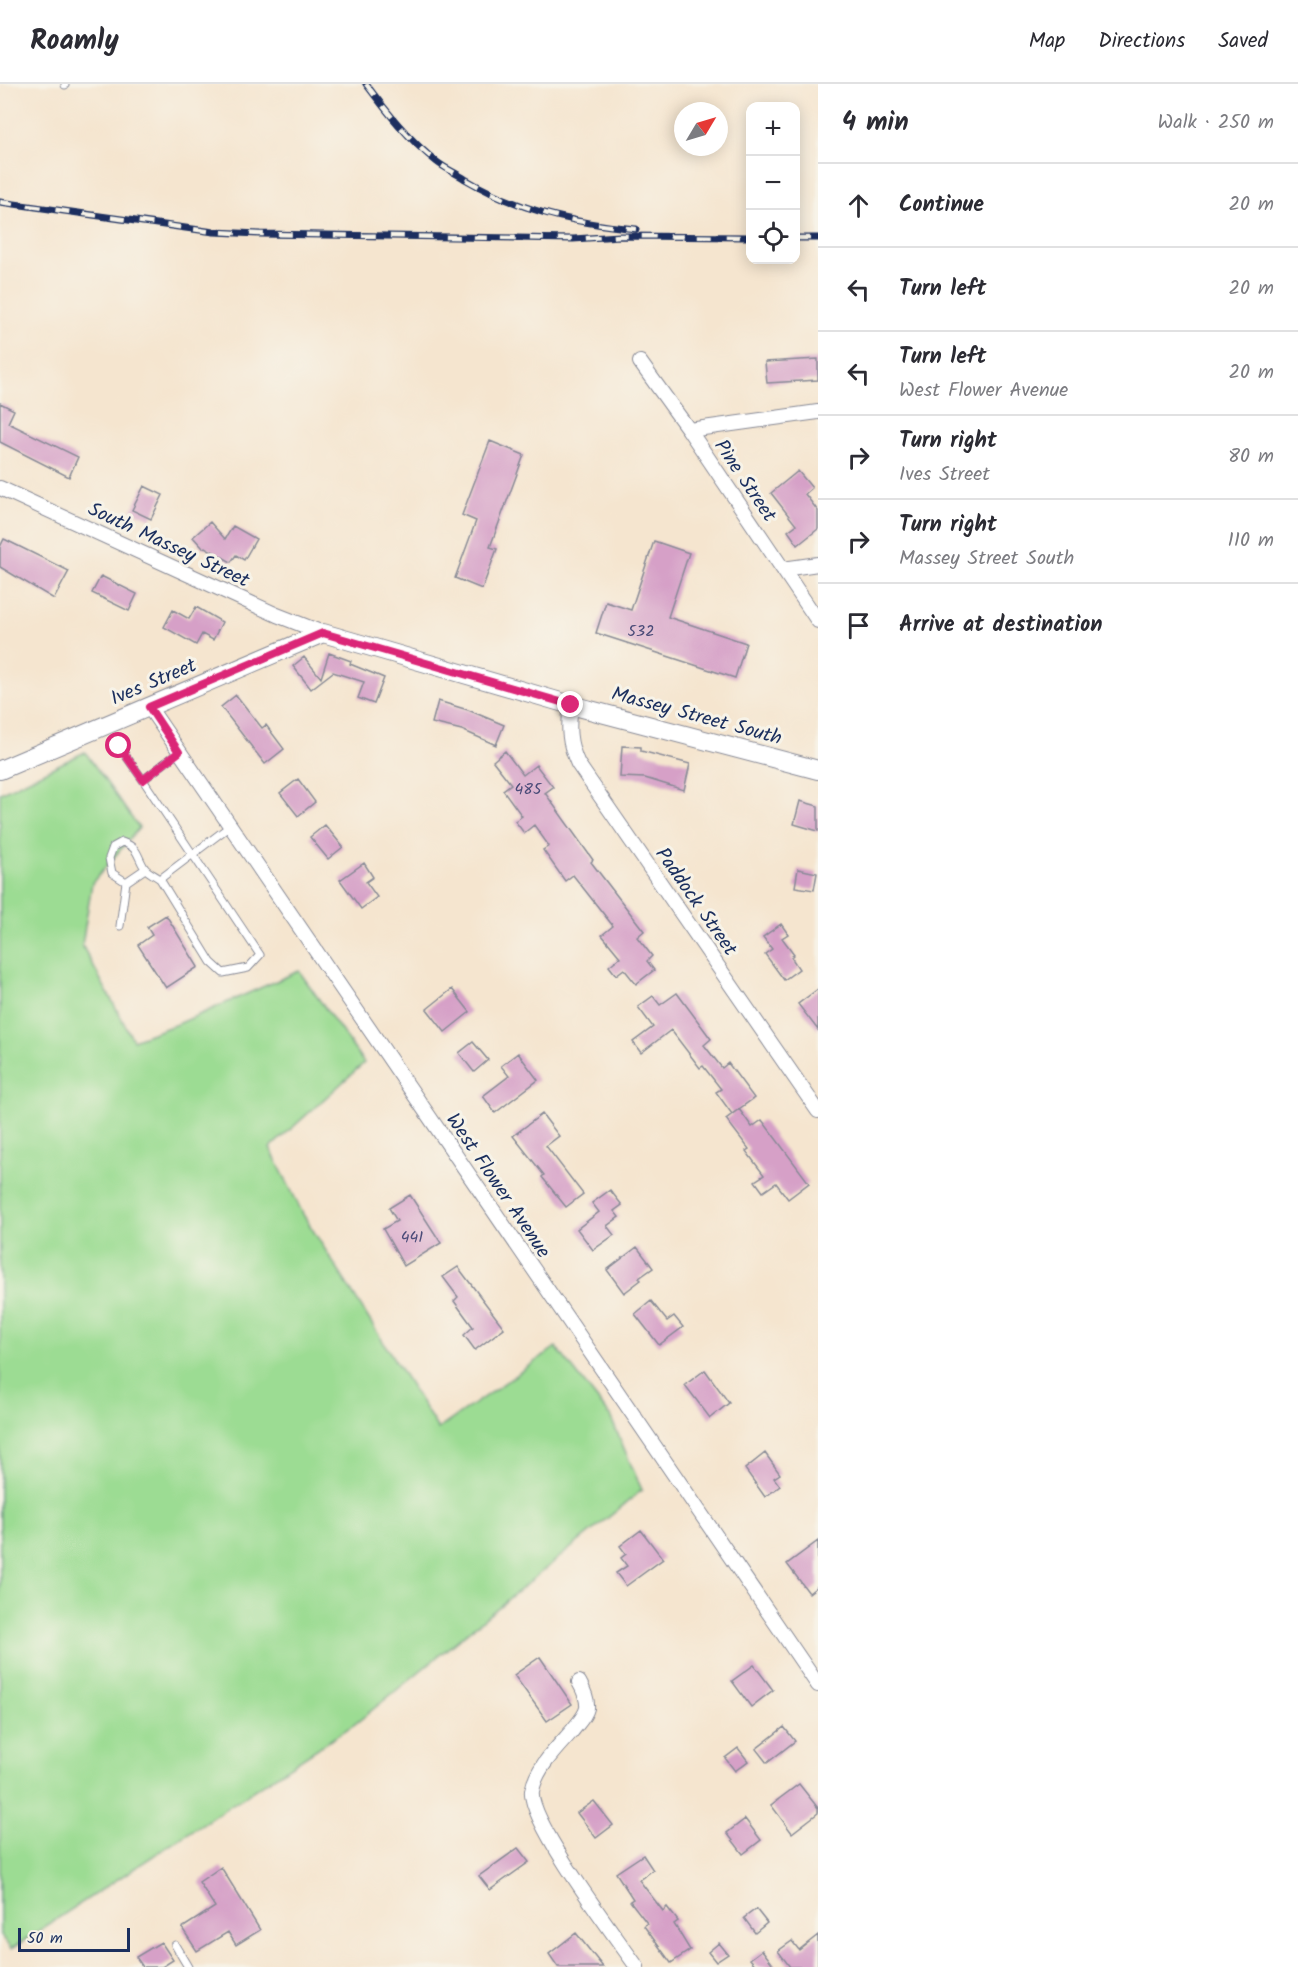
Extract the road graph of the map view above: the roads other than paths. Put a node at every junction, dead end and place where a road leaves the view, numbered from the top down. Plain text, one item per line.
1 (640, 362) dead end
2 (818, 412) edge
3 (689, 430) junction
4 (0, 488) edge
5 (818, 564) edge
6 (783, 569) junction
7 (818, 621) edge
8 (323, 633) junction
9 (571, 705) junction
10 (149, 707) junction
11 (119, 746) dead end
12 (179, 752) junction
13 (0, 770) edge
14 (818, 770) edge
15 (143, 780) junction
16 (230, 826) junction
17 (192, 854) junction
18 (144, 869) junction
19 (160, 879) junction
20 (126, 882) junction
21 (120, 926) dead end
22 (818, 1111) edge
23 (579, 1682) dead end
24 (818, 1685) edge
25 (175, 1945) dead end
26 (188, 1967) edge
27 (637, 1967) edge

1 - 3 street, Pine Street
2 - 3 street
3 - 6 street, Pine Street
4 - 8 street, South Massey Street
5 - 6 street
6 - 7 street, Pine Street
8 - 9 street, Massey Street South
8 - 10 street, Ives Street
9 - 14 street, Massey Street South
9 - 22 street, Paddock Street
10 - 12 street, West Flower Avenue
10 - 13 street, Ives Street
11 - 15 lane
12 - 15 lane
12 - 16 street, West Flower Avenue
15 - 17 lane
16 - 17 lane
16 - 24 street, West Flower Avenue
17 - 19 lane
17 - 19 lane
18 - 19 lane
18 - 20 lane
18 - 20 lane
20 - 21 lane
23 - 27 street
25 - 26 lane

